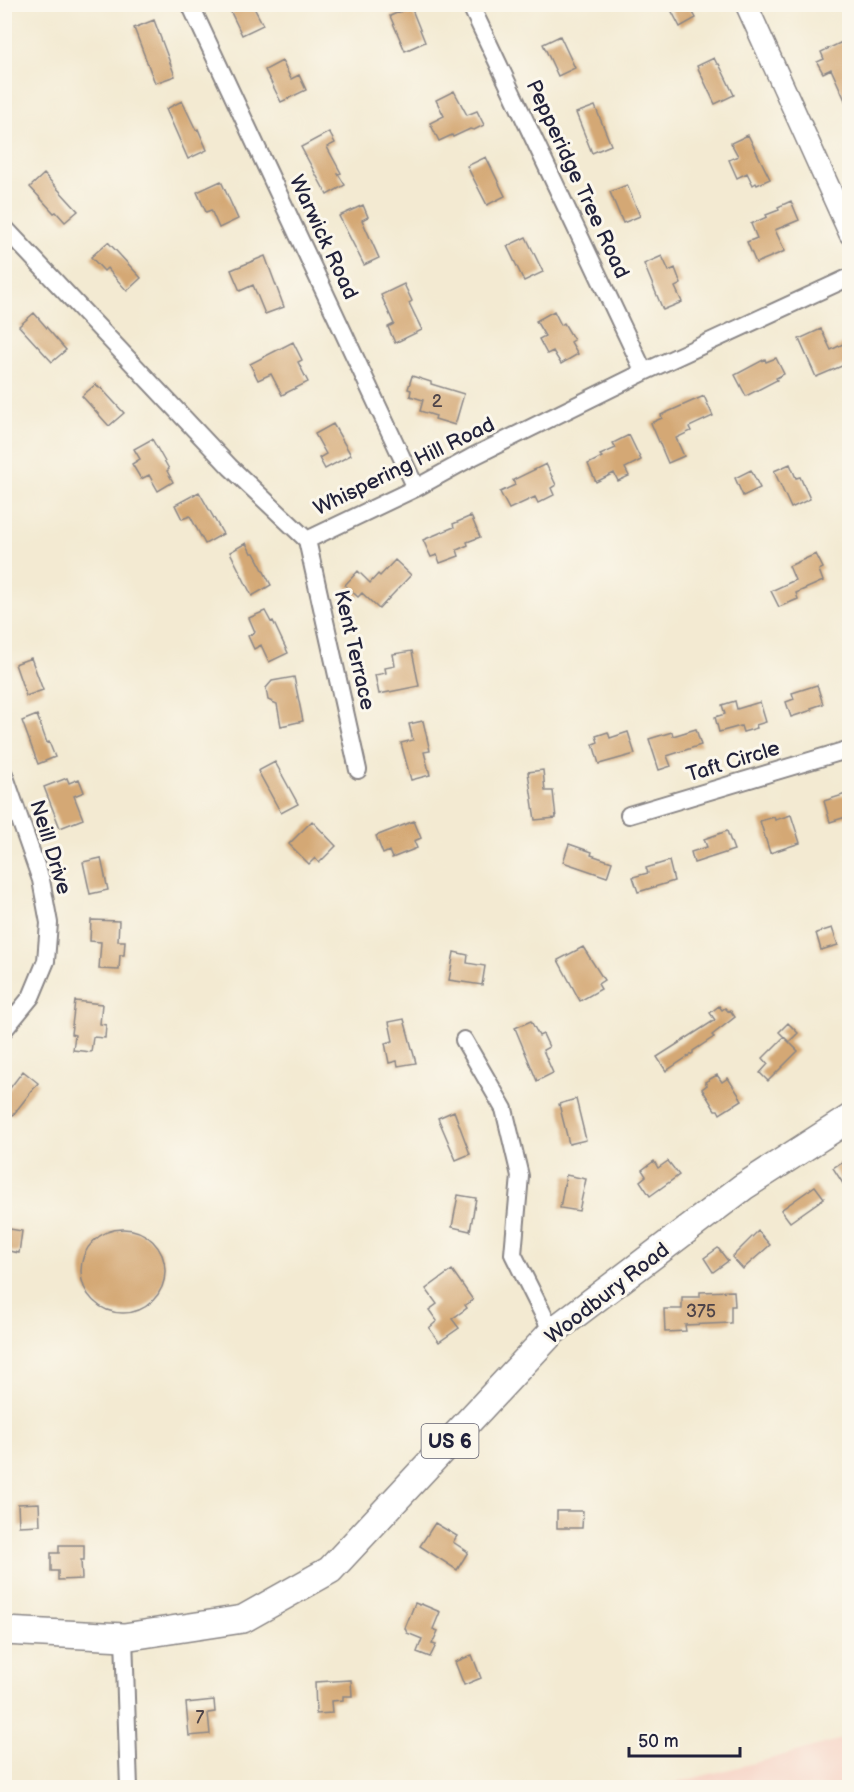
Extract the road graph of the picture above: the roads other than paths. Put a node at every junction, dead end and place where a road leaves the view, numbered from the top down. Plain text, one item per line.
1 (190, 4) edge
2 (471, 4) edge
3 (746, 4) edge
4 (4, 227) edge
5 (849, 234) edge
6 (849, 277) edge
7 (644, 372) junction
8 (416, 488) junction
9 (307, 540) junction
10 (849, 749) edge
11 (358, 770) dead end
12 (4, 774) edge
13 (629, 816) dead end
14 (4, 1030) edge
15 (464, 1040) dead end
16 (849, 1118) edge
17 (552, 1332) junction
18 (4, 1631) edge
19 (124, 1637) junction
20 (129, 1788) edge

1 - 8 street, Warwick Road
2 - 7 street, Pepperidge Tree Road
3 - 5 street
4 - 9 street, Whispering Hill Road
6 - 7 street, Whispering Hill Road
7 - 8 street, Whispering Hill Road
8 - 9 street, Whispering Hill Road
9 - 11 street, Kent Terrace
10 - 13 street, Taft Circle
12 - 14 street, Neill Drive
15 - 17 street
16 - 17 main road, Woodbury Road / US 6
17 - 19 main road, Woodbury Road / US 6
18 - 19 main road, Woodbury Road / US 6
19 - 20 street

